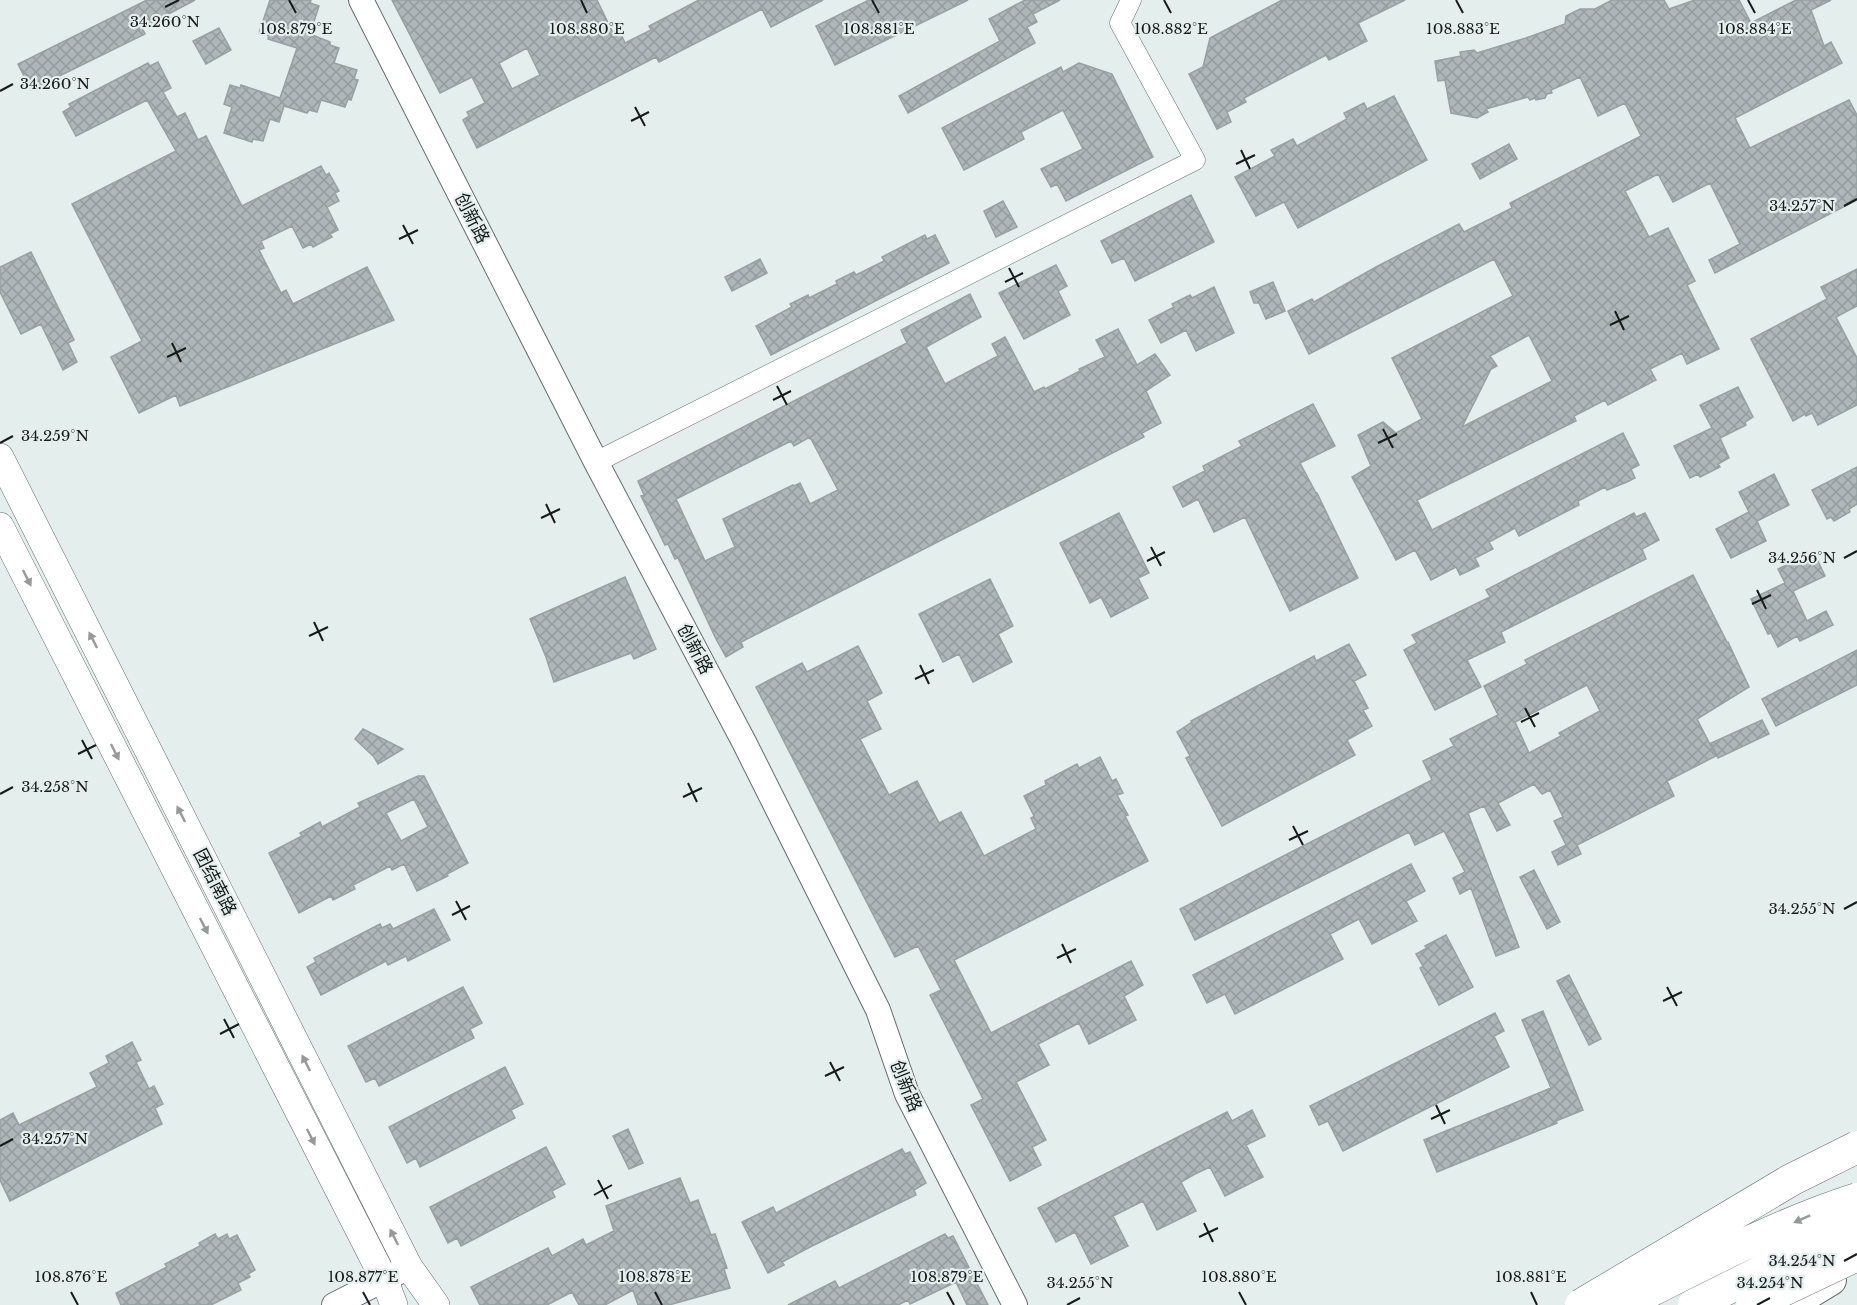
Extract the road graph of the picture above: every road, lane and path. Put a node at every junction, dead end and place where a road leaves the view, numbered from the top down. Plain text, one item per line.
1 (361, 0) edge
2 (1131, 0) edge
3 (0, 457) edge
4 (596, 462) junction
5 (0, 526) edge
6 (1857, 1147) edge
7 (1857, 1154) edge
8 (1857, 1199) edge
9 (1740, 1215) junction
10 (1857, 1230) edge
11 (1857, 1255) edge
12 (1857, 1264) edge
13 (409, 1267) junction
14 (384, 1279) junction
15 (334, 1305) edge
16 (394, 1305) edge
17 (436, 1305) edge
18 (1015, 1305) edge
19 (1565, 1305) edge
20 (1581, 1305) edge
21 (1622, 1305) edge
22 (1694, 1305) edge
23 (1752, 1305) edge
24 (1790, 1305) edge

1 - 4 street, 创新路
2 - 4 street
13 -> 3 main road, 团结南路
4 - 18 street, 创新路
5 -> 14 main road, 团结南路
6 - 20 highway, bridge
7 - 9 street
8 -> 21 highway, bridge
9 - 19 street
9 - 24 street
10 - 22 highway, bridge
11 - 23 highway, bridge
12 - 24 main road
13 - 14 street
13 - 17 main road, 团结南路
14 - 15 street
14 - 16 main road, 团结南路

